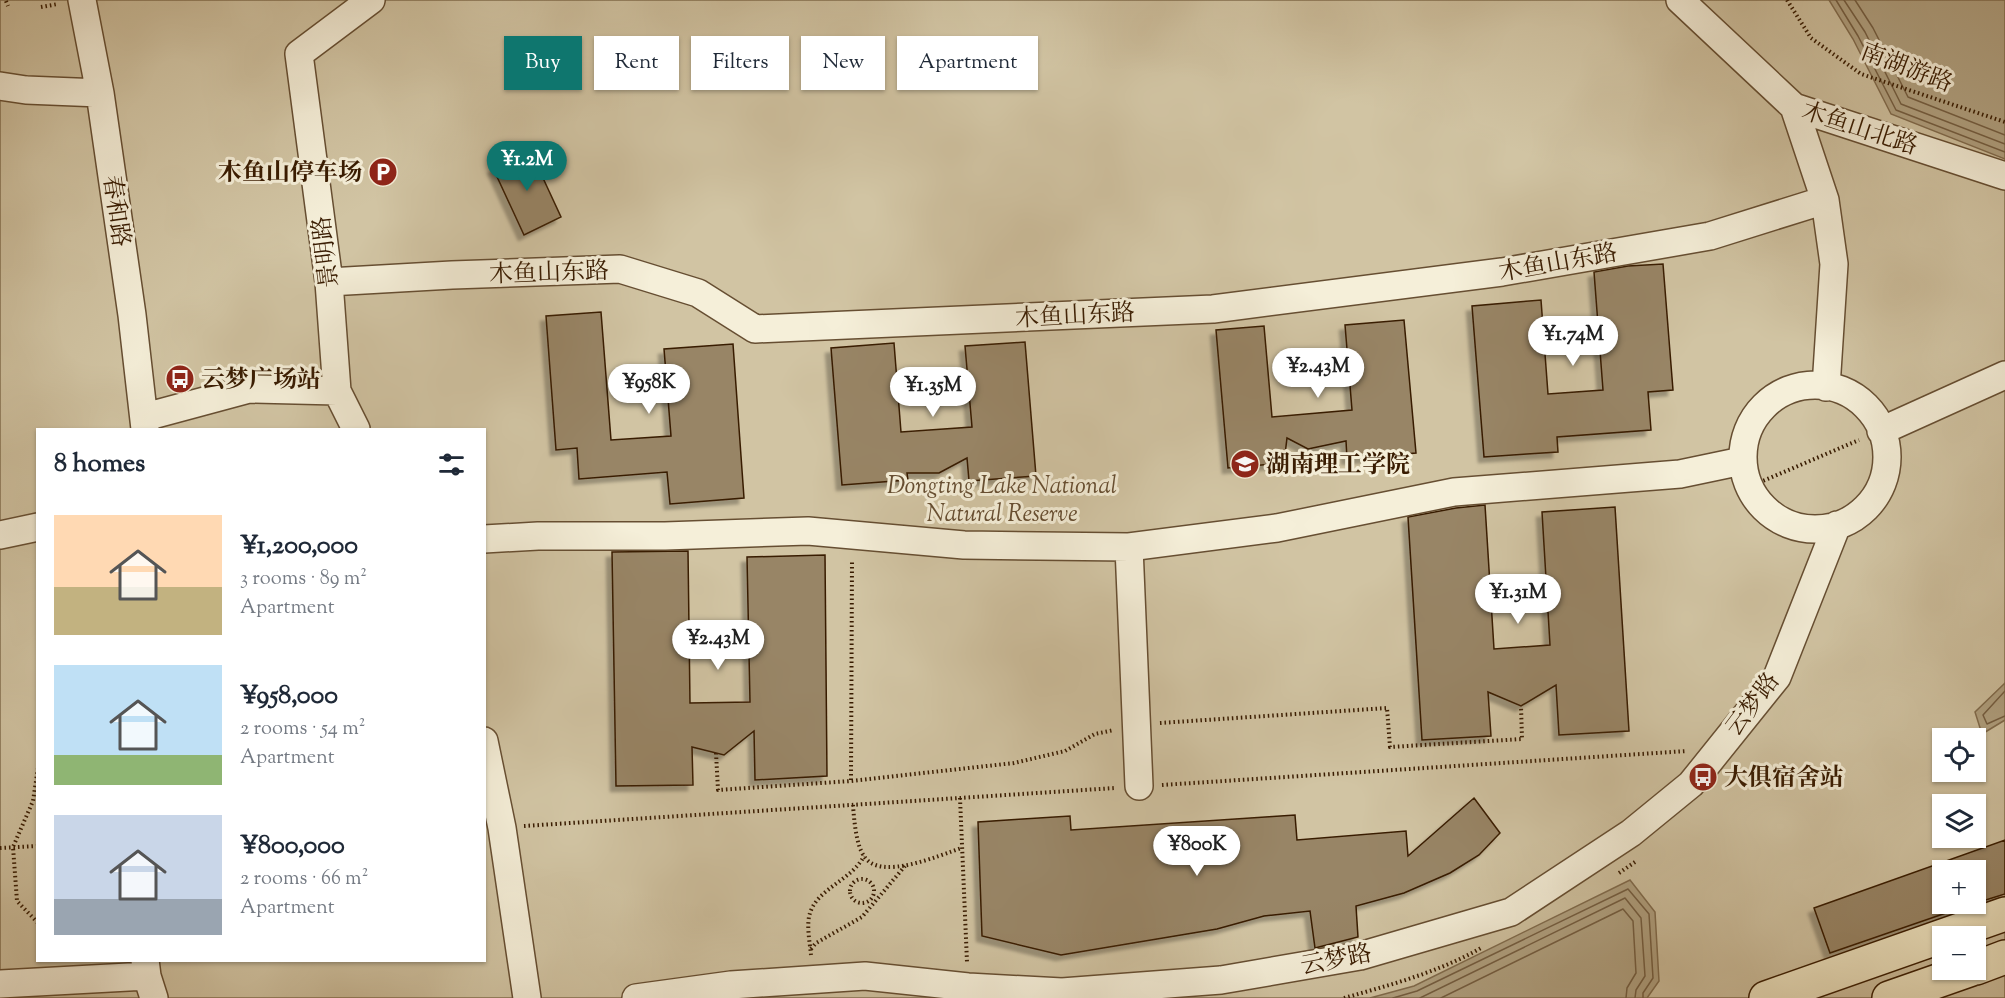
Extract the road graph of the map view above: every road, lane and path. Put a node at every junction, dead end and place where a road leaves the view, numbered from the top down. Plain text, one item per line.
1 (82, 0) edge
2 (371, 0) edge
3 (1787, 0) edge
4 (6, 1) edge
5 (1690, 4) edge
6 (8, 6) dead end
7 (0, 86) edge
8 (100, 93) junction
9 (1794, 107) junction
10 (2005, 122) edge
11 (2005, 176) edge
12 (1825, 200) junction
13 (329, 282) junction
14 (2005, 375) edge
15 (1826, 387) junction
16 (338, 391) junction
17 (145, 423) edge
18 (356, 428) edge
19 (1881, 431) junction
20 (1742, 461) junction
21 (1750, 486) junction
22 (1838, 525) junction
23 (36, 527) edge
24 (0, 535) edge
25 (852, 535) junction
26 (486, 539) edge
27 (1129, 547) junction
28 (1521, 706) dead end
29 (1136, 725) junction
30 (1718, 749) junction
31 (486, 751) edge
32 (716, 753) dead end
33 (36, 781) edge
34 (851, 781) junction
35 (1139, 786) junction
36 (960, 798) junction
37 (853, 805) junction
38 (502, 828) junction
39 (36, 846) edge
40 (13, 847) junction
41 (0, 848) edge
42 (962, 848) junction
43 (864, 856) junction
44 (905, 866) junction
45 (849, 875) junction
46 (854, 882) junction
47 (870, 903) junction
48 (2005, 914) edge
49 (36, 921) edge
50 (811, 950) junction
51 (2005, 957) edge
52 (1986, 964) edge
53 (149, 978) edge
54 (812, 979) junction
55 (1940, 980) edge
56 (0, 984) edge
57 (968, 987) junction
58 (527, 998) edge
59 (636, 998) edge
60 (1766, 998) edge
61 (1889, 998) edge

1 - 8 lane, 春和路
2 - 13 lane, 景明路
3 - 10 path, 南湖游路
4 - 6 path
5 - 9 lane, 木鱼山北路
7 - 8 lane
8 - 17 lane, 春和路
9 - 11 lane, 木鱼山北路
9 - 12 lane
12 - 13 lane, 木鱼山东路
12 - 15 lane
13 - 16 lane, 景明路
14 - 19 lane
15 - 19 lane
15 - 20 lane
16 - 17 lane
16 - 18 lane, 景明路
19 - 21 path
19 - 22 lane
20 - 21 lane
20 - 27 lane
21 - 22 lane
22 - 30 lane, 云梦路
23 - 24 lane
25 - 26 lane
25 - 27 lane
25 - 34 path
27 - 29 lane
28 - 29 path
29 - 34 path
29 - 35 lane
30 - 35 path
30 - 57 lane, 云梦路
31 - 38 lane
32 - 34 path
33 - 40 path
35 - 36 path
36 - 37 path
36 - 42 path
37 - 38 path
37 - 43 path
38 - 58 lane
39 - 40 path
40 - 41 path
40 - 49 path
42 - 44 path
42 - 57 path
43 - 44 path
43 - 45 path
44 - 47 path
45 - 46 path
45 - 50 path
46 - 47 path
46 - 47 path
47 - 50 path
48 - 60 main road
50 - 54 path
51 - 52 main road
53 - 56 lane
54 - 57 lane, 云梦路
54 - 59 lane, 云梦路
55 - 61 main road

